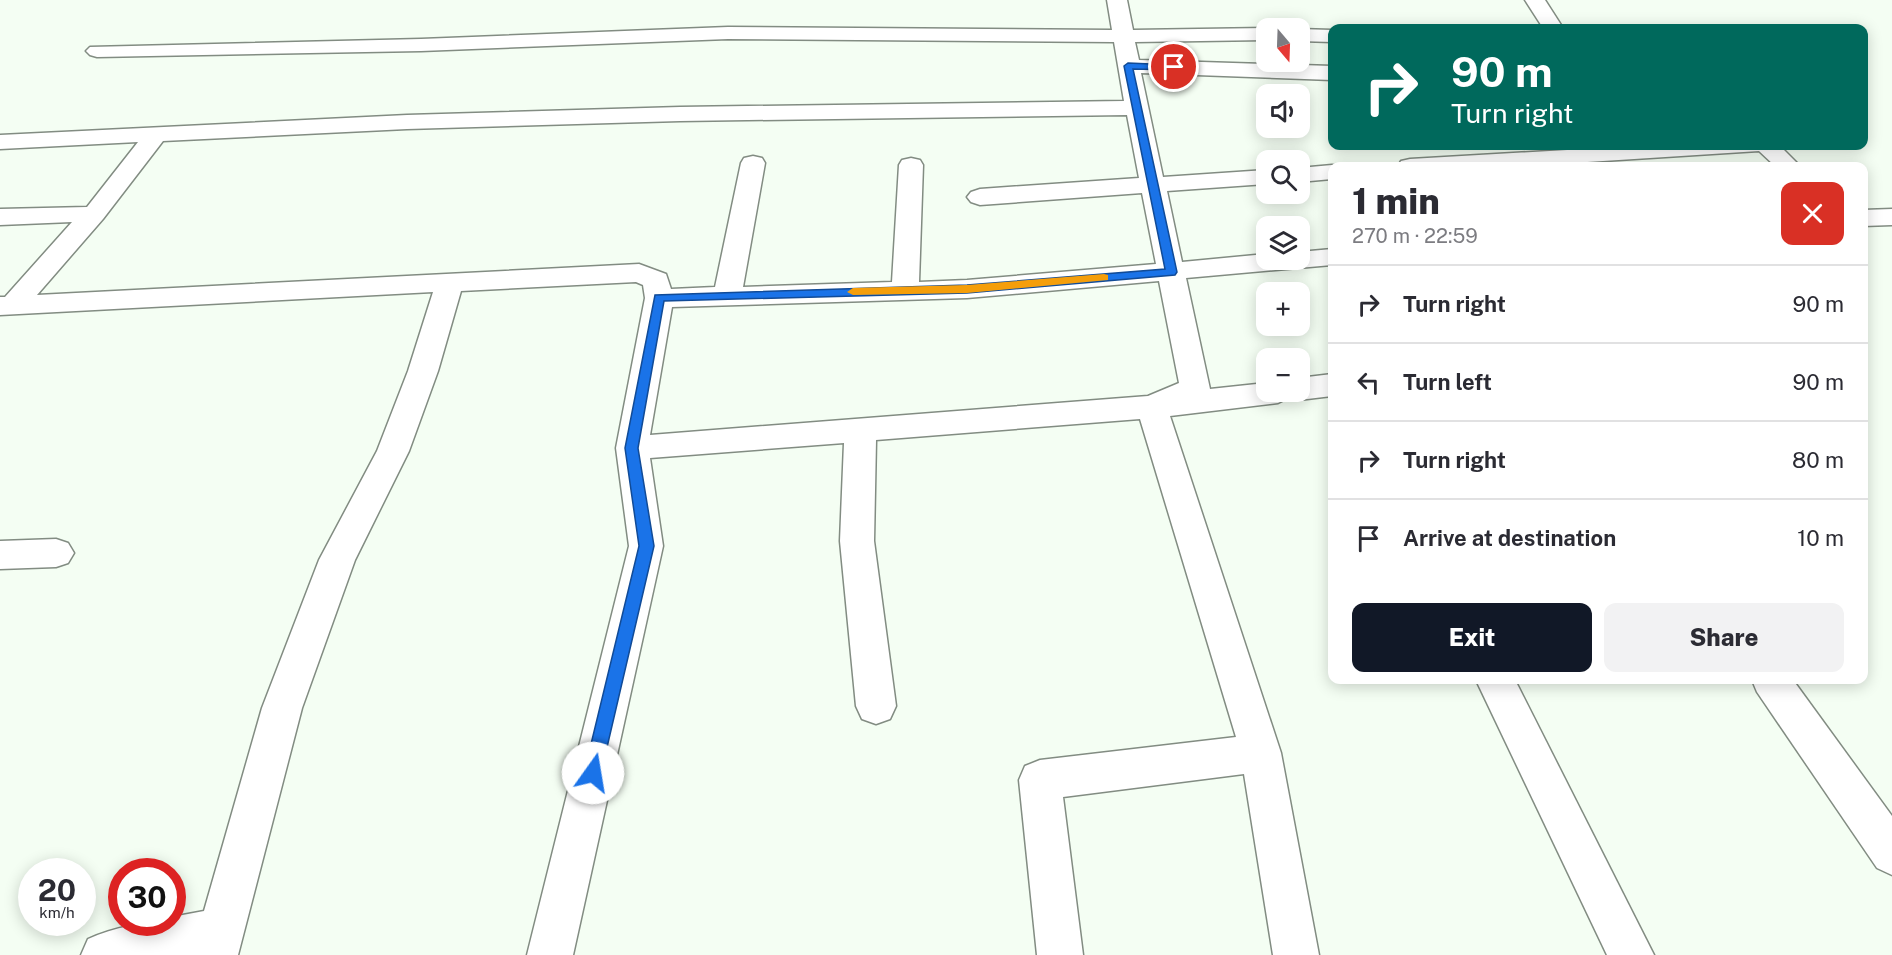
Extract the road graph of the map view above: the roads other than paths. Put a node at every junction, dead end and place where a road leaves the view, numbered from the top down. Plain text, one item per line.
1 (1117, 0) edge
2 (1535, 0) edge
3 (1550, 24) edge
4 (1256, 35) edge
5 (1310, 35) edge
6 (1328, 36) edge
7 (97, 51) dead end
8 (1126, 51) junction
9 (1328, 73) edge
10 (1137, 108) junction
11 (155, 135) junction
12 (0, 142) edge
13 (1682, 150) edge
14 (1771, 150) edge
15 (1478, 162) edge
16 (1784, 162) edge
17 (753, 163) dead end
18 (911, 165) dead end
19 (1328, 172) edge
20 (1310, 174) edge
21 (1256, 178) edge
22 (1153, 186) junction
23 (980, 197) dead end
24 (94, 214) junction
25 (0, 217) edge
26 (1892, 217) edge
27 (1868, 218) edge
28 (1328, 257) edge
29 (1171, 272) junction
30 (450, 283) junction
31 (905, 290) junction
32 (728, 294) junction
33 (659, 298) junction
34 (6, 305) edge
35 (1328, 385) edge
36 (1310, 388) edge
37 (1256, 394) edge
38 (1152, 406) junction
39 (860, 430) junction
40 (632, 448) junction
41 (56, 553) dead end
42 (0, 555) edge
43 (1497, 684) edge
44 (1774, 684) edge
45 (876, 706) dead end
46 (1261, 753) junction
47 (1892, 853) edge
48 (218, 943) edge
49 (104, 955) edge
50 (550, 955) edge
51 (1060, 955) edge
52 (1296, 955) edge
53 (1631, 955) edge

1 - 8 street
2 - 3 street
4 - 8 street
5 - 6 street
7 - 8 street
8 - 9 street
8 - 10 street
10 - 11 street
10 - 22 street
11 - 12 street
11 - 24 street
13 - 15 street
14 - 16 street
17 - 32 street
18 - 31 street
19 - 20 street
21 - 22 street
22 - 23 street
22 - 29 street
24 - 25 street
24 - 34 street
26 - 27 street
28 - 29 street
29 - 31 street
29 - 38 street
30 - 33 street
30 - 34 street
30 - 48 street
31 - 32 street
32 - 33 street
33 - 40 street
35 - 36 street
37 - 38 street
38 - 39 street
38 - 46 street
39 - 40 street
39 - 45 street
40 - 50 street
41 - 42 street
43 - 53 street
44 - 47 street
46 - 51 street
46 - 52 street
48 - 49 street

